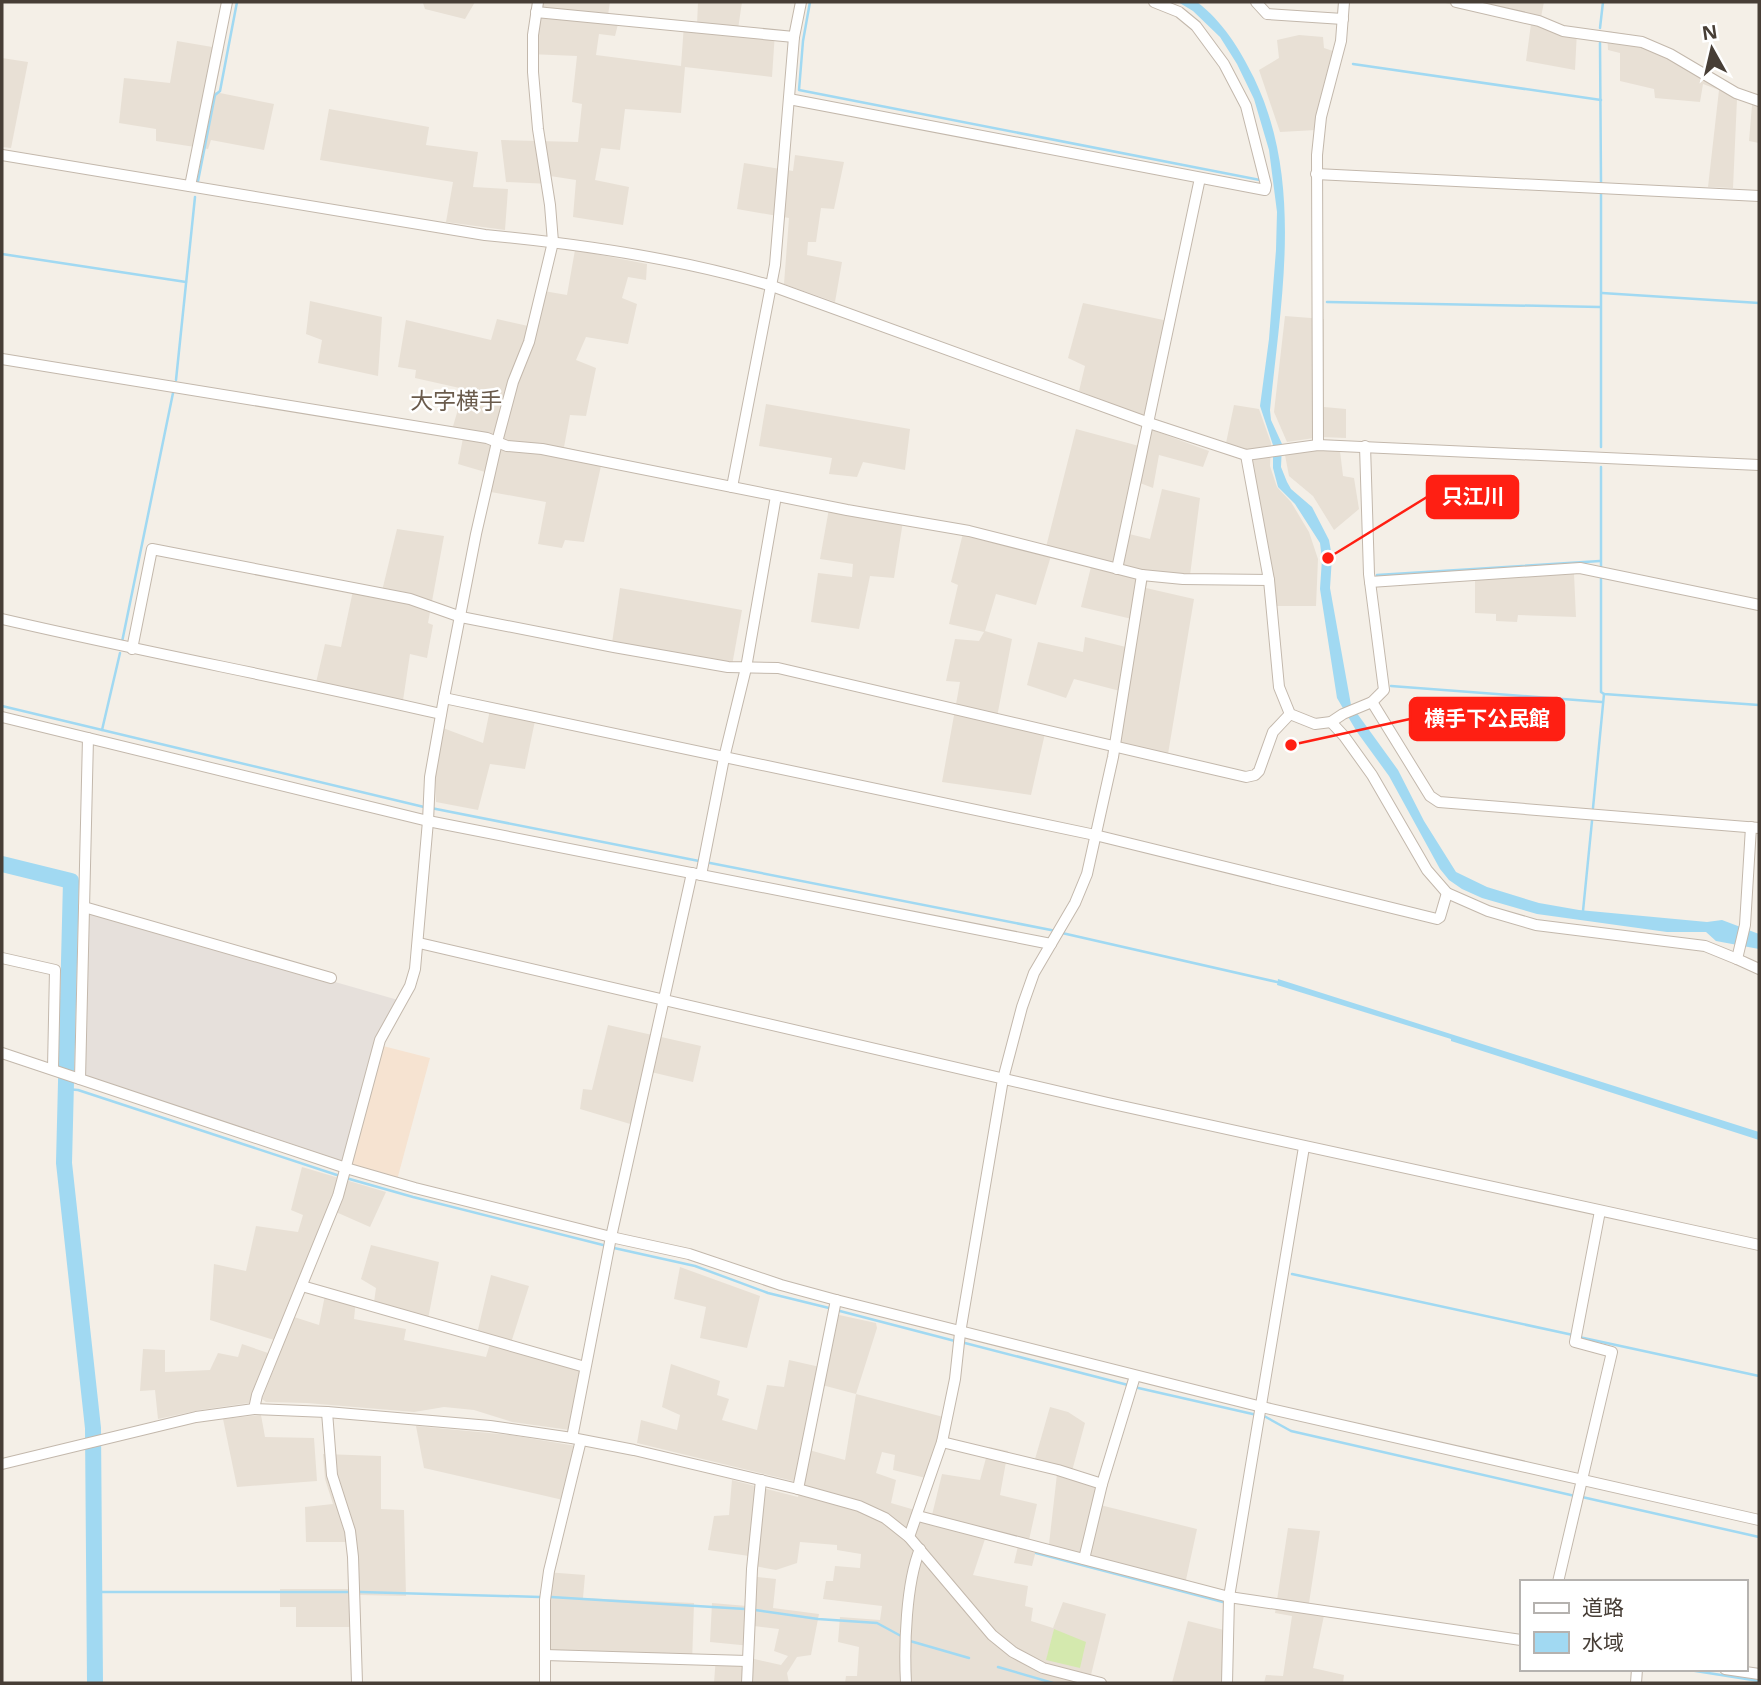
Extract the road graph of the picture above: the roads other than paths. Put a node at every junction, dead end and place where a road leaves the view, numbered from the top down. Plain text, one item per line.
1 (227, 2) edge
2 (801, 2) edge
3 (1154, 2) edge
4 (1256, 2) edge
5 (1344, 2) edge
6 (1456, 2) edge
7 (537, 7) edge
8 (1343, 19) junction
9 (794, 37) junction
10 (789, 99) junction
11 (1759, 101) edge
12 (2, 155) edge
13 (1316, 174) junction
14 (1200, 178) junction
15 (190, 186) junction
16 (1759, 196) edge
17 (552, 242) junction
18 (772, 286) junction
19 (2, 359) edge
20 (1149, 423) junction
21 (498, 442) junction
22 (1318, 445) junction
23 (1365, 446) junction
24 (1246, 455) junction
25 (1759, 465) edge
26 (733, 487) junction
27 (776, 496) junction
28 (1117, 569) junction
29 (1142, 575) junction
30 (1269, 580) junction
31 (1370, 582) junction
32 (1759, 605) edge
33 (461, 617) junction
34 (2, 620) edge
35 (132, 649) junction
36 (746, 668) junction
37 (444, 698) junction
38 (1367, 703) junction
39 (441, 714) junction
40 (1290, 714) junction
41 (2, 717) edge
42 (1331, 722) junction
43 (88, 738) junction
44 (1114, 747) junction
45 (724, 758) junction
46 (429, 812) junction
47 (1755, 828) edge
48 (1095, 835) junction
49 (698, 872) junction
50 (1447, 893) junction
51 (84, 907) junction
52 (1052, 942) junction
53 (419, 943) junction
54 (1739, 954) junction
55 (2, 958) edge
56 (1759, 970) edge
57 (331, 978) dead end
58 (664, 999) junction
59 (2, 1053) edge
60 (53, 1068) junction
61 (1003, 1079) junction
62 (80, 1080) junction
63 (1304, 1147) junction
64 (346, 1168) junction
65 (1600, 1211) junction
66 (611, 1237) junction
67 (1759, 1245) edge
68 (302, 1286) junction
69 (836, 1300) junction
70 (960, 1334) junction
71 (585, 1367) junction
72 (1133, 1383) junction
73 (254, 1409) junction
74 (327, 1412) junction
75 (1261, 1413) junction
76 (576, 1439) junction
77 (942, 1442) junction
78 (2, 1464) edge
79 (761, 1480) junction
80 (1581, 1480) junction
81 (1102, 1484) junction
82 (798, 1489) junction
83 (918, 1516) junction
84 (1759, 1520) edge
85 (909, 1537) junction
86 (920, 1549) junction
87 (1084, 1559) junction
88 (1558, 1580) edge
89 (1229, 1597) junction
90 (1520, 1640) edge
91 (545, 1655) junction
92 (747, 1661) junction
93 (1739, 1671) edge
94 (1759, 1674) edge
95 (357, 1683) edge
96 (545, 1683) edge
97 (747, 1683) edge
98 (906, 1683) edge
99 (1101, 1683) edge
100 (1227, 1683) edge

1 - 15 street
2 - 9 street
3 - 14 street
4 - 8 street
5 - 8 street
6 - 11 street
7 - 9 street
7 - 17 street
8 - 13 street
9 - 10 street
10 - 14 street
10 - 18 street
12 - 15 street
13 - 16 street
13 - 22 street
14 - 20 street
15 - 17 street
17 - 18 street
17 - 21 street
18 - 20 street
18 - 26 street
19 - 21 street
20 - 24 street
20 - 28 street
21 - 26 street
21 - 33 street
22 - 23 street
22 - 24 street
23 - 25 street
23 - 31 street
24 - 30 street
26 - 27 street
27 - 28 street
27 - 36 street
28 - 29 street
29 - 30 street
29 - 44 street
30 - 40 street
31 - 32 street
31 - 38 street
33 - 35 street
33 - 36 street
33 - 37 street
34 - 35 street
35 - 39 street
36 - 44 street
36 - 45 street
37 - 39 street
37 - 45 street
38 - 42 street
38 - 47 street
39 - 46 street
40 - 42 street
40 - 44 street
41 - 43 street
42 - 50 street
43 - 46 street
43 - 51 street
44 - 48 street
45 - 48 street
45 - 49 street
46 - 49 street
46 - 53 street
47 - 54 street
48 - 50 street
48 - 52 street
49 - 52 street
49 - 58 street
50 - 54 street
51 - 57 street
51 - 62 street
52 - 61 street
53 - 58 street
53 - 64 street
54 - 56 street
55 - 60 street
58 - 61 street
58 - 66 street
59 - 60 street
60 - 62 street
61 - 63 street
61 - 70 street
62 - 64 street
63 - 65 street
63 - 75 street
64 - 66 street
64 - 68 street
65 - 67 street
65 - 80 street
66 - 69 street
66 - 71 street
68 - 71 street
68 - 73 street
69 - 70 street
69 - 82 street
70 - 72 street
70 - 77 street
71 - 76 street
72 - 75 street
72 - 81 street
73 - 74 street
73 - 78 street
74 - 76 street
74 - 95 street
75 - 80 street
75 - 89 street
76 - 79 street
76 - 91 street
77 - 81 street
77 - 83 street
79 - 82 street
79 - 92 street
80 - 84 street
80 - 88 street
81 - 87 street
82 - 85 street
83 - 85 street
83 - 87 street
85 - 86 street
86 - 98 street
86 - 99 street
87 - 89 street
89 - 90 street
89 - 100 street
91 - 92 street
91 - 96 street
92 - 97 street
93 - 94 street

